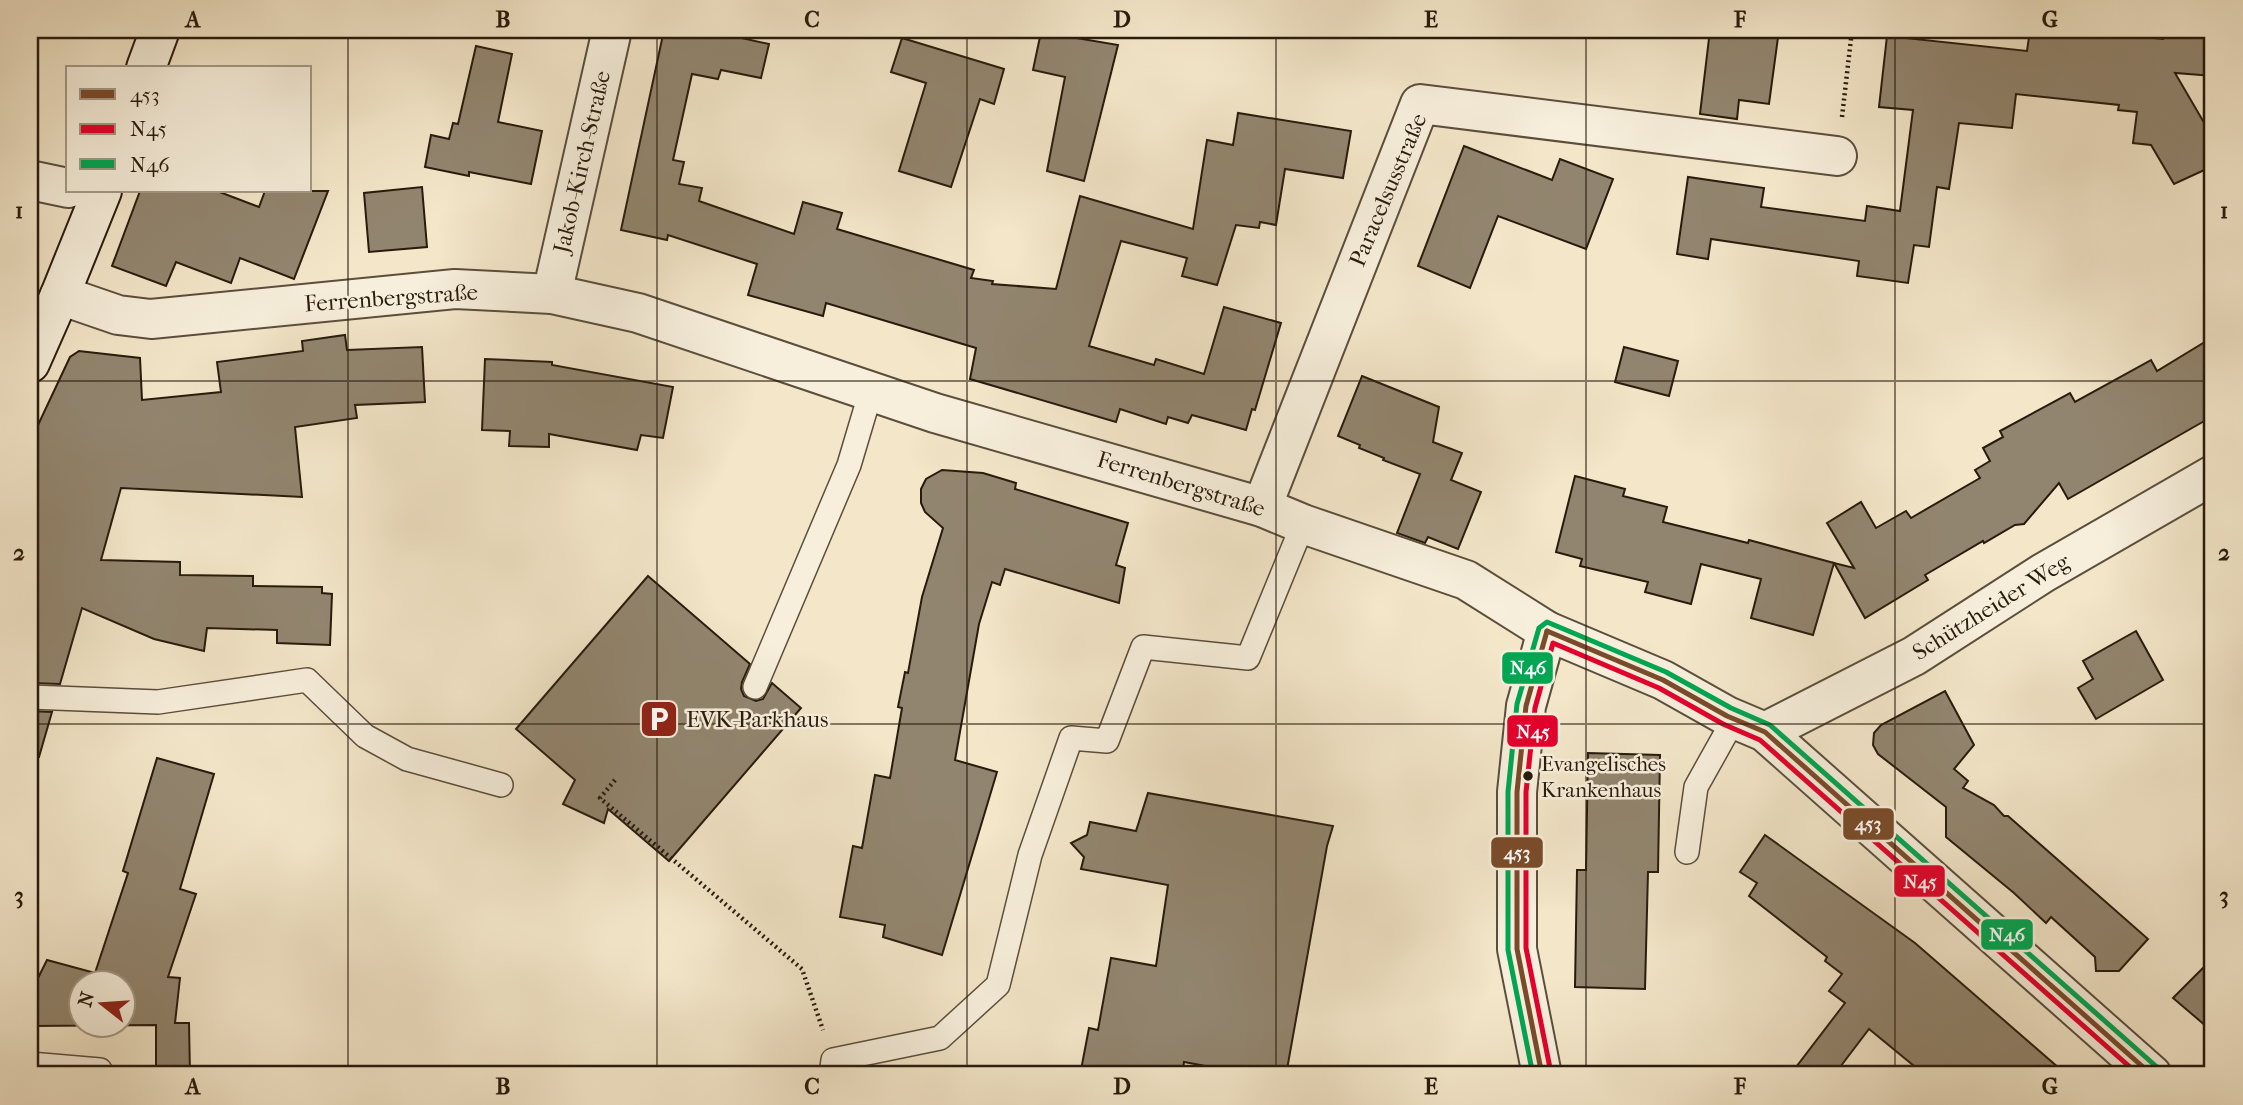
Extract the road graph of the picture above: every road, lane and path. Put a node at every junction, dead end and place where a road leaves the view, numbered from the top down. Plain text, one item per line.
1 (160, 30) edge
2 (612, 30) edge
3 (1853, 30) edge
4 (147, 66) edge
5 (1838, 156) joint
6 (30, 180) edge
7 (66, 187) edge
8 (87, 192) edge
9 (552, 294) junction
10 (60, 295) junction
11 (30, 363) edge
12 (871, 391) junction
13 (2213, 475) edge
14 (1262, 507) junction
15 (1303, 524) junction
16 (1548, 631) junction
17 (755, 687) dead end
18 (30, 697) edge
19 (1750, 725) junction
20 (615, 780) dead end
21 (501, 785) dead end
22 (1687, 852) dead end
23 (30, 1064) edge
24 (832, 1068) edge
25 (100, 1070) dead end
26 (1542, 1075) edge
27 (2152, 1075) edge

1 - 4 street
2 - 9 street, Jakob-Kirch-Straße
3 - 5 path
5 - 14 street, Paracelsusstraße
6 - 7 street
8 - 10 street
9 - 10 street, Ferrenbergstraße
9 - 12 street, Ferrenbergstraße
10 - 11 street
12 - 14 street, Ferrenbergstraße
12 - 17 lane
13 - 19 street, Schützheider Weg
14 - 15 street, Ferrenbergstraße
15 - 16 street, Ferrenbergstraße
15 - 24 lane
16 - 19 street, Ferrenbergstraße
16 - 26 street
18 - 21 lane
19 - 22 lane
19 - 27 street, Ferrenbergstraße
20 - 24 path
23 - 25 lane

